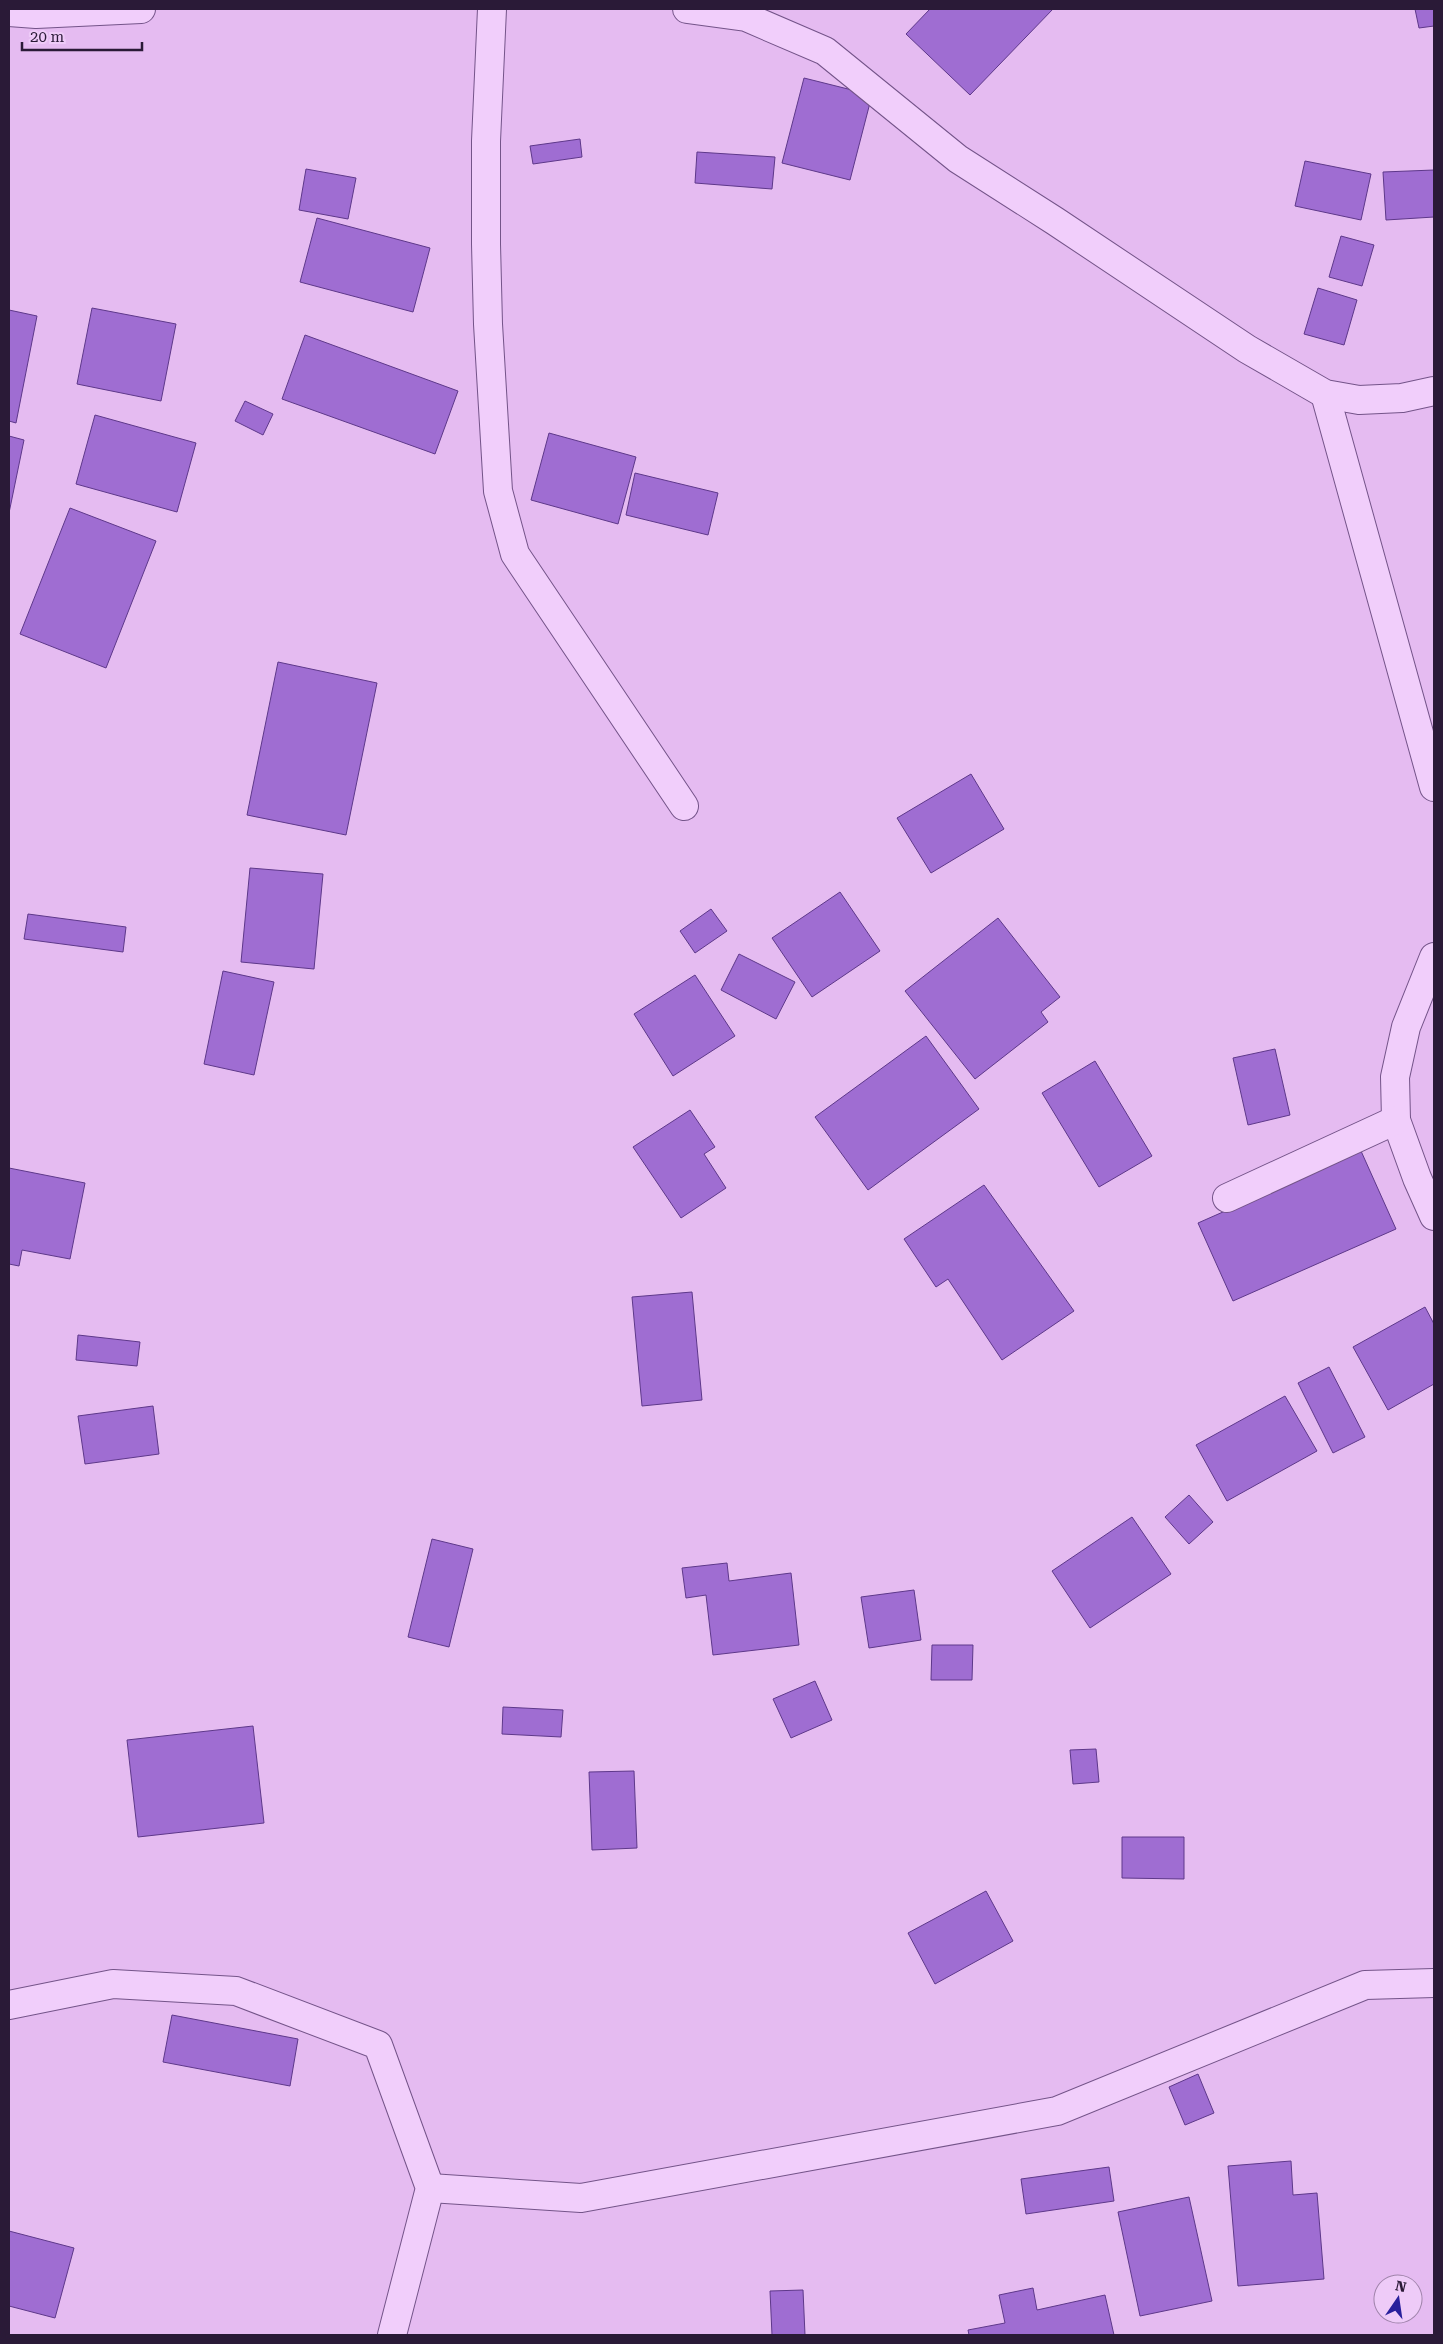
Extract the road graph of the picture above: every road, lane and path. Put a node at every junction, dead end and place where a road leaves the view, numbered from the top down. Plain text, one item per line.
1 (141, 9) edge
2 (492, 9) edge
3 (687, 9) edge
4 (9, 12) edge
5 (1434, 391) edge
6 (1325, 394) junction
7 (1434, 787) edge
8 (684, 806) dead end
9 (1434, 957) edge
10 (1396, 1120) junction
11 (1227, 1198) dead end
12 (1434, 1216) edge
13 (1434, 1983) edge
14 (9, 2005) edge
15 (430, 2188) junction
16 (392, 2335) edge

1 - 4 street
2 - 8 street
3 - 6 street
5 - 6 street
6 - 7 street
9 - 10 street
10 - 11 street
10 - 12 street
13 - 15 street
14 - 15 street
15 - 16 street

